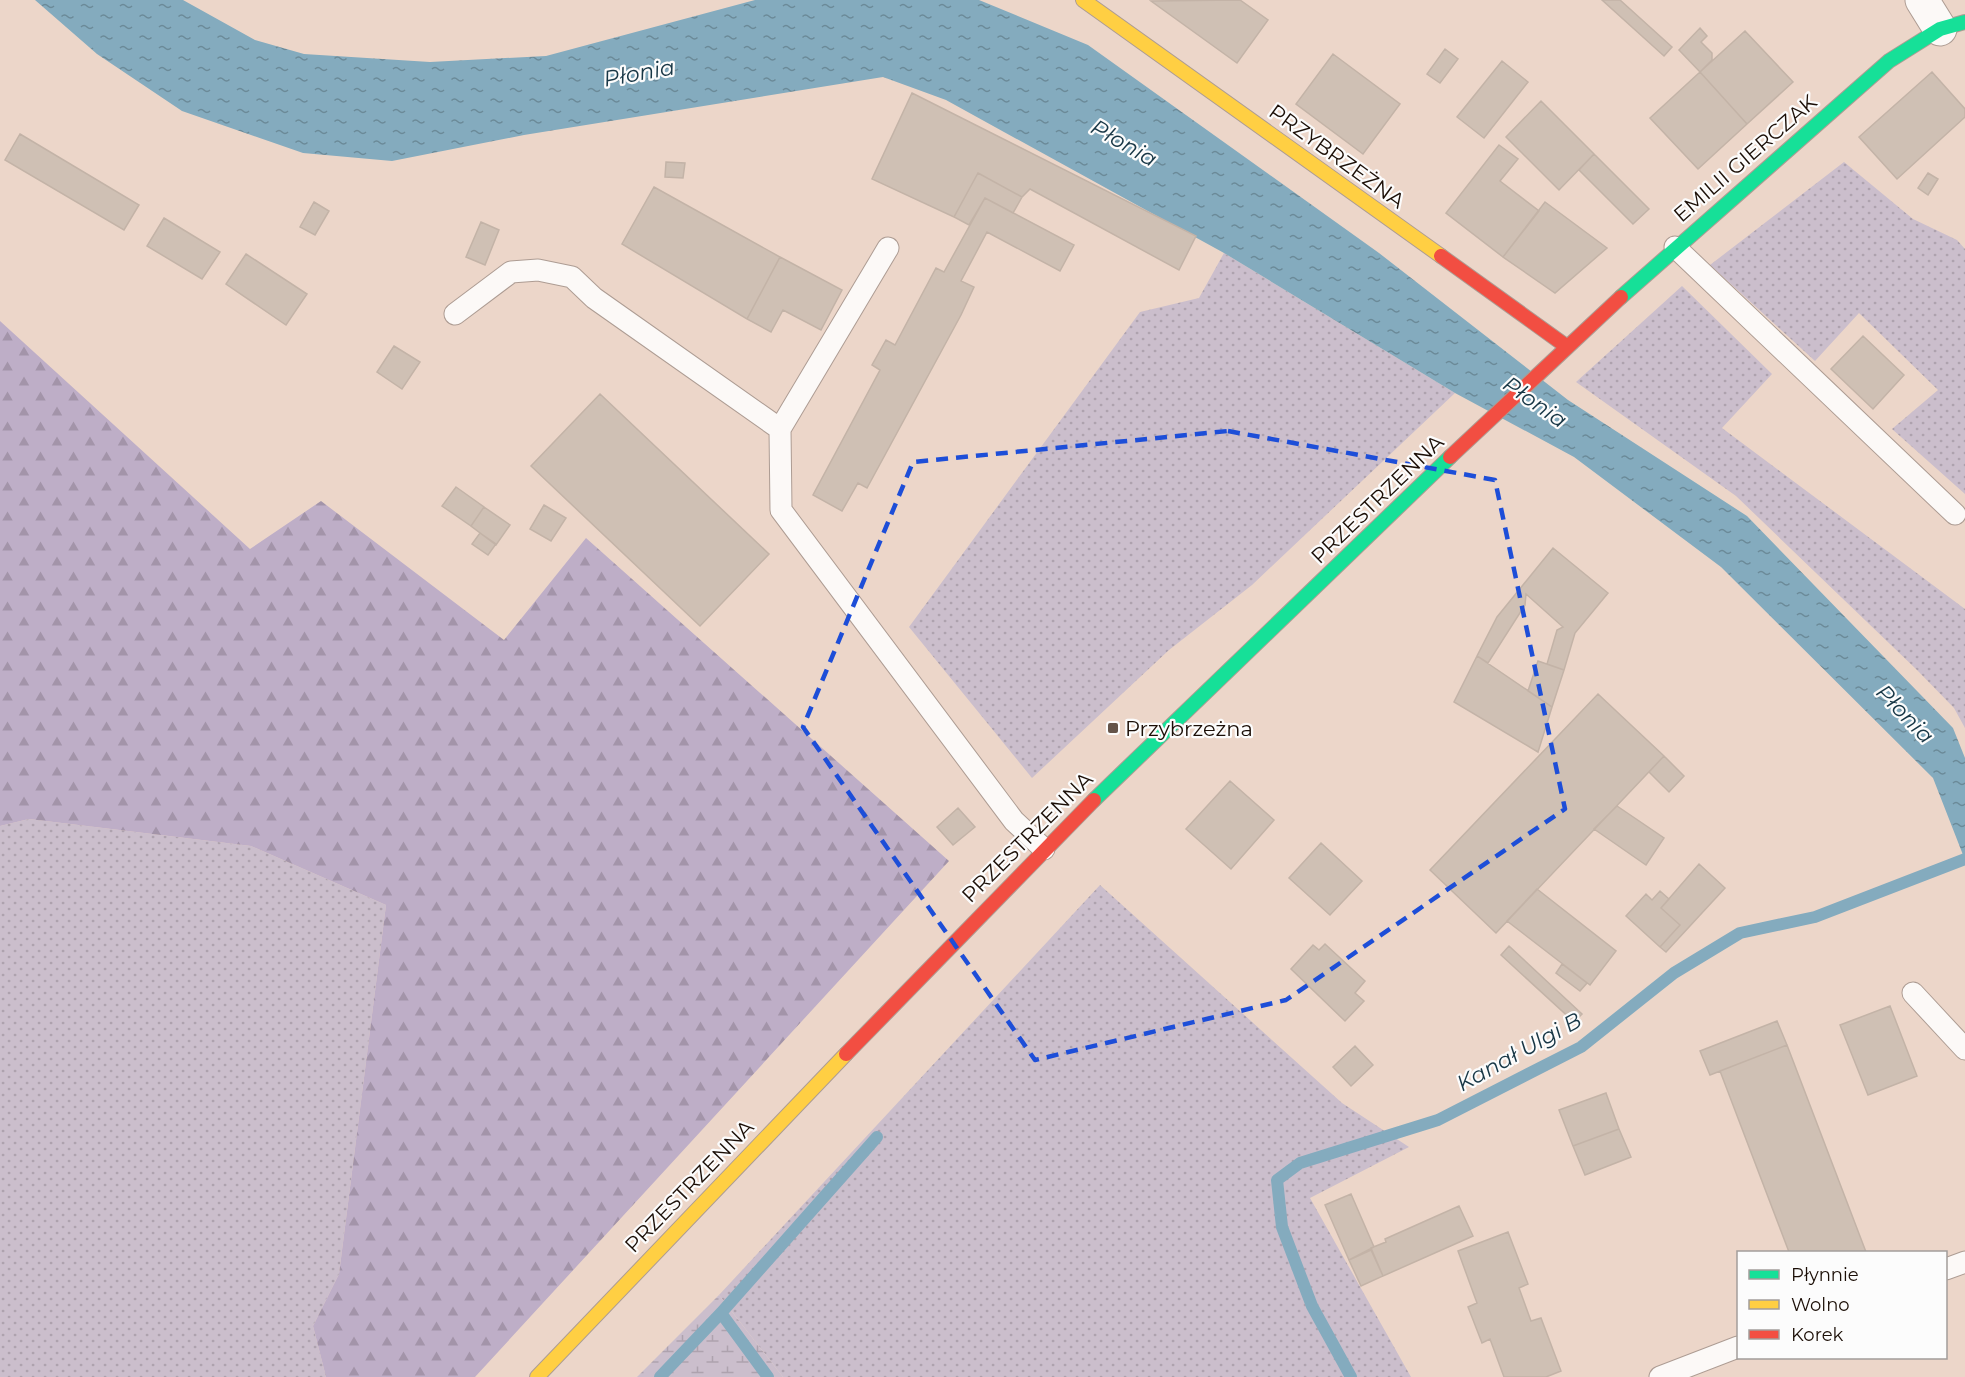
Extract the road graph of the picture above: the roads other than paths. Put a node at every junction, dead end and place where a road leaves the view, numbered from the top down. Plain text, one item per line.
1 (1083, 0) edge
2 (1922, 0) edge
3 (1952, 26) edge
4 (1675, 247) junction
5 (888, 248) dead end
6 (454, 314) dead end
7 (1566, 346) junction
8 (780, 429) junction
9 (1955, 514) dead end
10 (1044, 849) junction
11 (1913, 993) dead end
12 (1965, 1049) edge
13 (1965, 1262) edge
14 (1947, 1269) edge
15 (1737, 1347) edge
16 (537, 1377) edge
17 (1660, 1377) edge

1 - 7 street, PRZYBRZEŻNA
2 - 3 street
3 - 4 street, EMILII GIERCZAK
4 - 7 street, EMILII GIERCZAK
4 - 9 lane
5 - 8 lane
6 - 8 lane
7 - 10 street, PRZESTRZENNA
8 - 10 lane
10 - 16 street, PRZESTRZENNA
11 - 12 lane
13 - 14 lane
15 - 17 lane

